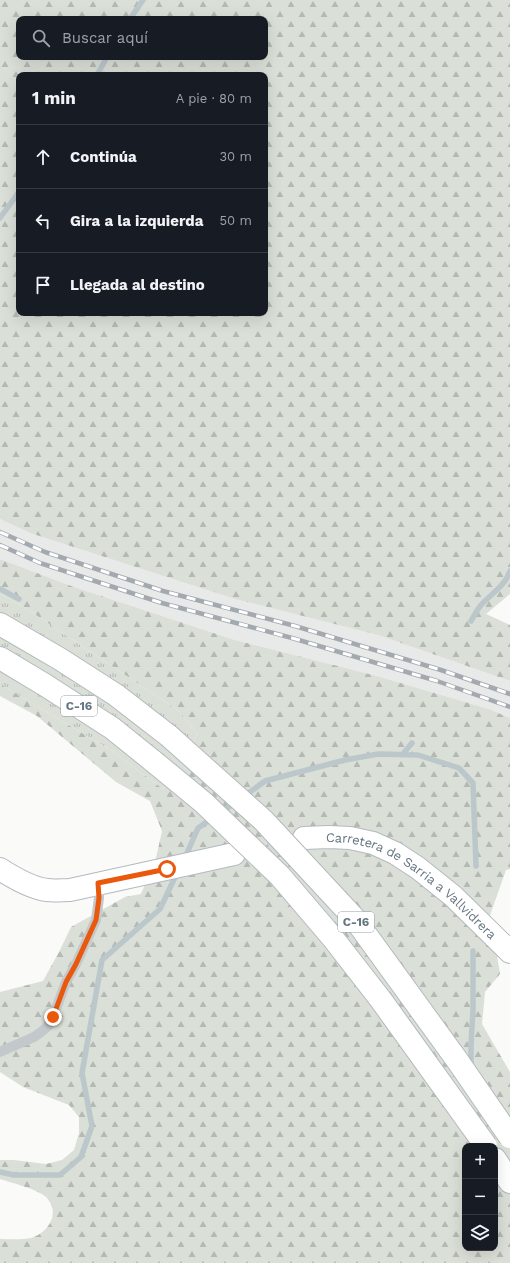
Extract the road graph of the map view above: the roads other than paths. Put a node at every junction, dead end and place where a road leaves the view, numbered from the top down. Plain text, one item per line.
1 (0, 624) edge
2 (0, 658) edge
3 (304, 838) tunnel mouth
4 (234, 854) tunnel mouth
5 (0, 869) edge
6 (98, 883) junction
7 (510, 952) edge
8 (0, 1052) edge
9 (510, 1137) edge
10 (484, 1143) edge
11 (498, 1164) edge
12 (510, 1182) edge

1 - 9 main road, C-16, bridge
2 - 10 main road, C-16, bridge
3 - 7 main road, Carretera de Sarria a Vallvidrera
4 - 6 main road
5 - 6 main road
6 - 8 lane
11 - 12 main road

